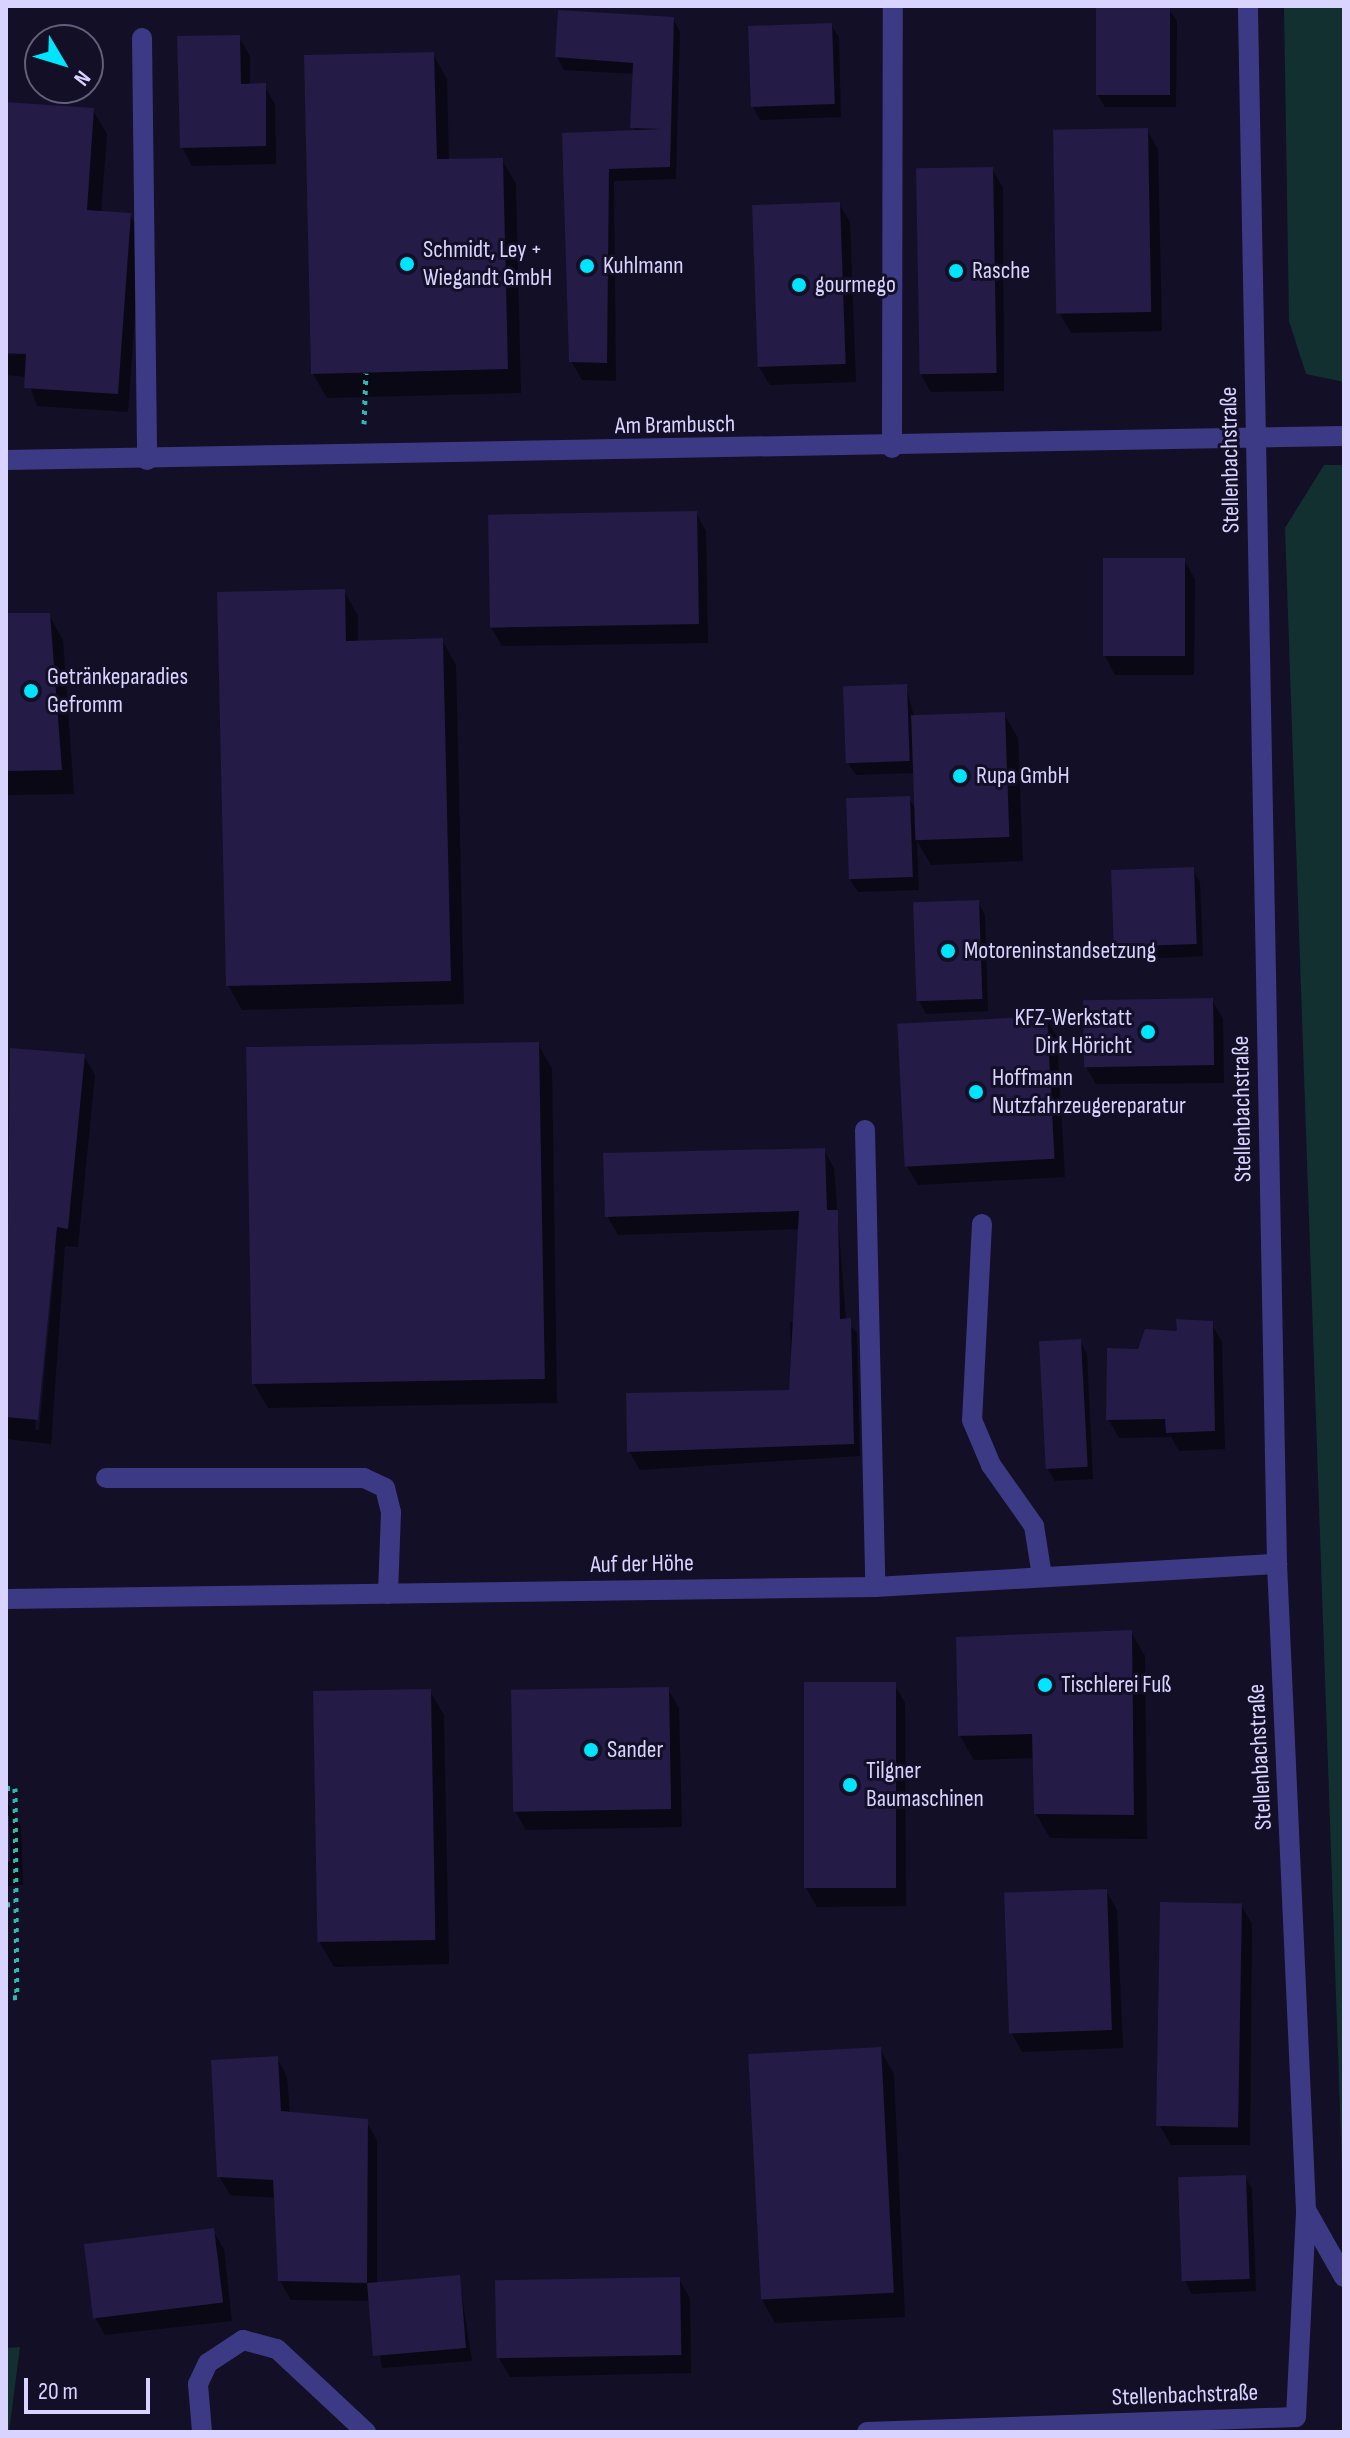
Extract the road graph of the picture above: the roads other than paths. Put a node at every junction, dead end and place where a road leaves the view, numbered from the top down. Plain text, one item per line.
1 (893, 6) edge
2 (1248, 6) edge
3 (142, 38) dead end
4 (1344, 436) edge
5 (1254, 442) junction
6 (892, 448) junction
7 (6, 460) edge
8 (147, 460) junction
9 (865, 1130) dead end
10 (982, 1224) dead end
11 (106, 1478) dead end
12 (1277, 1564) junction
13 (1042, 1576) junction
14 (875, 1587) junction
15 (388, 1594) junction
16 (6, 1599) edge
17 (1306, 2210) junction
18 (1344, 2277) edge
19 (202, 2432) edge
20 (366, 2432) edge
21 (867, 2432) edge

1 - 6 street
2 - 5 street, Stellenbachstraße
3 - 8 street
4 - 5 street, Am Brambusch
5 - 6 street, Am Brambusch
5 - 12 street, Stellenbachstraße
6 - 8 street, Am Brambusch
7 - 8 street, Am Brambusch
9 - 14 street
10 - 13 street
11 - 15 street
12 - 13 street, Auf der Höhe
12 - 17 street, Stellenbachstraße
13 - 14 street, Auf der Höhe
14 - 15 street, Auf der Höhe
15 - 16 street, Auf der Höhe
17 - 18 street, Stellenbachstraße
17 - 21 street, Stellenbachstraße
19 - 20 street

